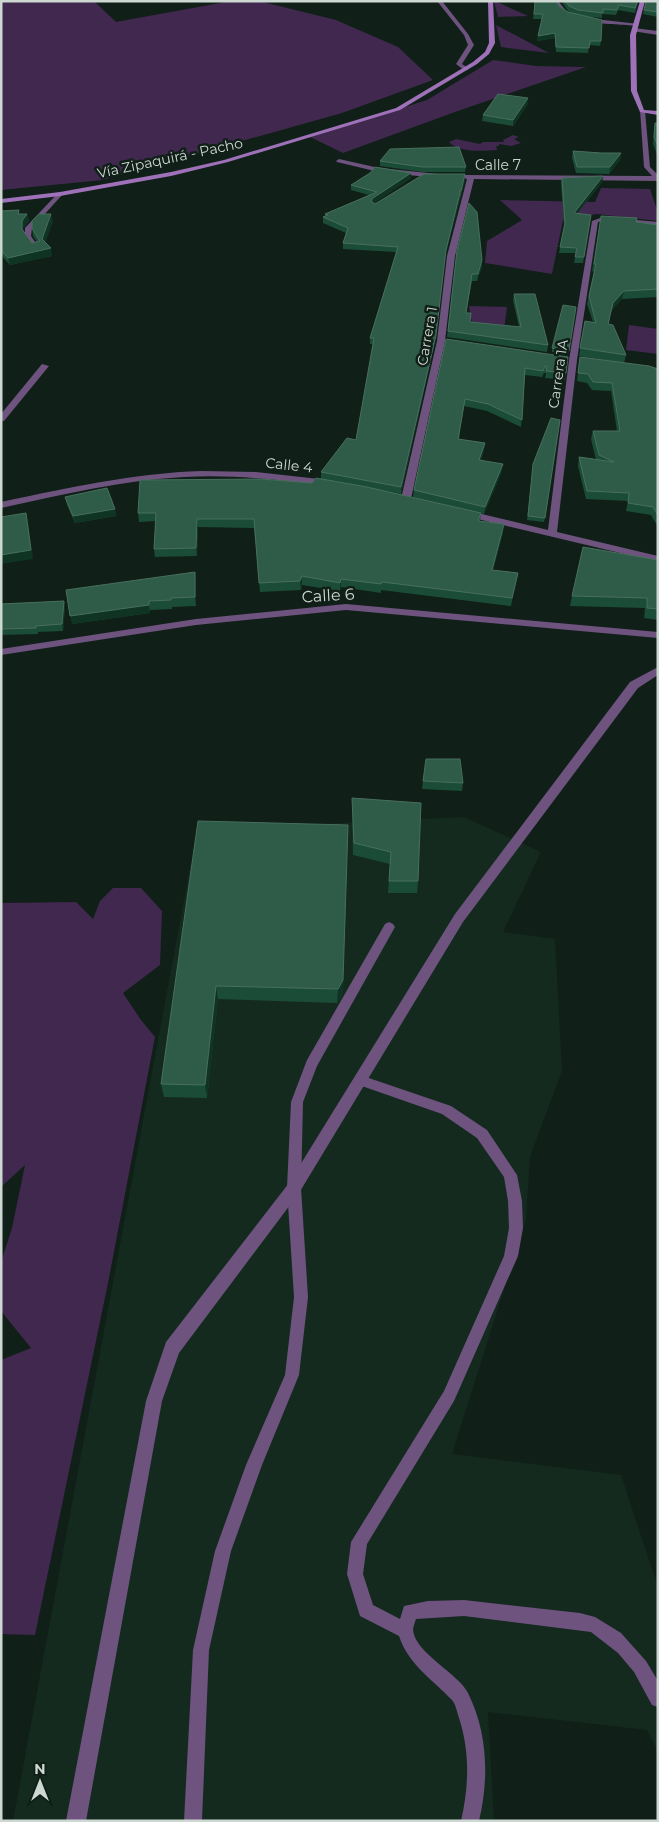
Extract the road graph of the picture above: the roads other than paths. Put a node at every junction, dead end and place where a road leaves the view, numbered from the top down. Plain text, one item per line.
1 (439, 1) edge
2 (490, 1) edge
3 (643, 1) edge
4 (557, 2) edge
5 (635, 27) junction
6 (658, 33) edge
7 (466, 69) junction
8 (642, 111) junction
9 (658, 113) edge
10 (339, 161) dead end
11 (422, 176) junction
12 (446, 176) edge
13 (454, 177) edge
14 (471, 177) junction
15 (658, 179) edge
16 (414, 181) edge
17 (60, 194) junction
18 (1, 201) edge
19 (658, 224) edge
20 (35, 248) edge
21 (440, 341) junction
22 (450, 342) edge
23 (564, 359) edge
24 (573, 360) junction
25 (583, 362) edge
26 (45, 366) dead end
27 (1, 420) edge
28 (339, 486) edge
29 (406, 499) edge
30 (1, 505) edge
31 (455, 511) edge
32 (552, 534) junction
33 (658, 559) edge
34 (658, 635) edge
35 (1, 652) edge
36 (658, 670) edge
37 (389, 927) dead end
38 (360, 1080) junction
39 (294, 1188) junction
40 (405, 1630) junction
41 (658, 1699) edge
42 (76, 1821) edge
43 (193, 1821) edge
44 (470, 1821) edge

1 - 7 street
2 - 7 main road
3 - 5 main road
4 - 5 street
5 - 6 street
5 - 8 main road
7 - 17 main road, Vía Zipaquirá - Pacho
8 - 9 main road
8 - 15 street
10 - 11 street
11 - 12 street
11 - 16 street
13 - 14 street, Calle 7
14 - 15 street, Calle 7
14 - 21 street, Carrera 1
17 - 18 main road, Vía Zipaquirá - Pacho
17 - 20 street
19 - 24 street, Carrera 1A
21 - 22 street
21 - 29 street, Carrera 1
23 - 24 street
24 - 25 street
24 - 32 street, Carrera 1A
26 - 27 lane
28 - 30 street, Calle 4
31 - 32 street
32 - 33 street
34 - 35 street, Calle 6
36 - 38 street
37 - 39 lane
38 - 39 street
38 - 40 lane
39 - 42 street
39 - 43 lane
40 - 41 lane
40 - 44 lane

